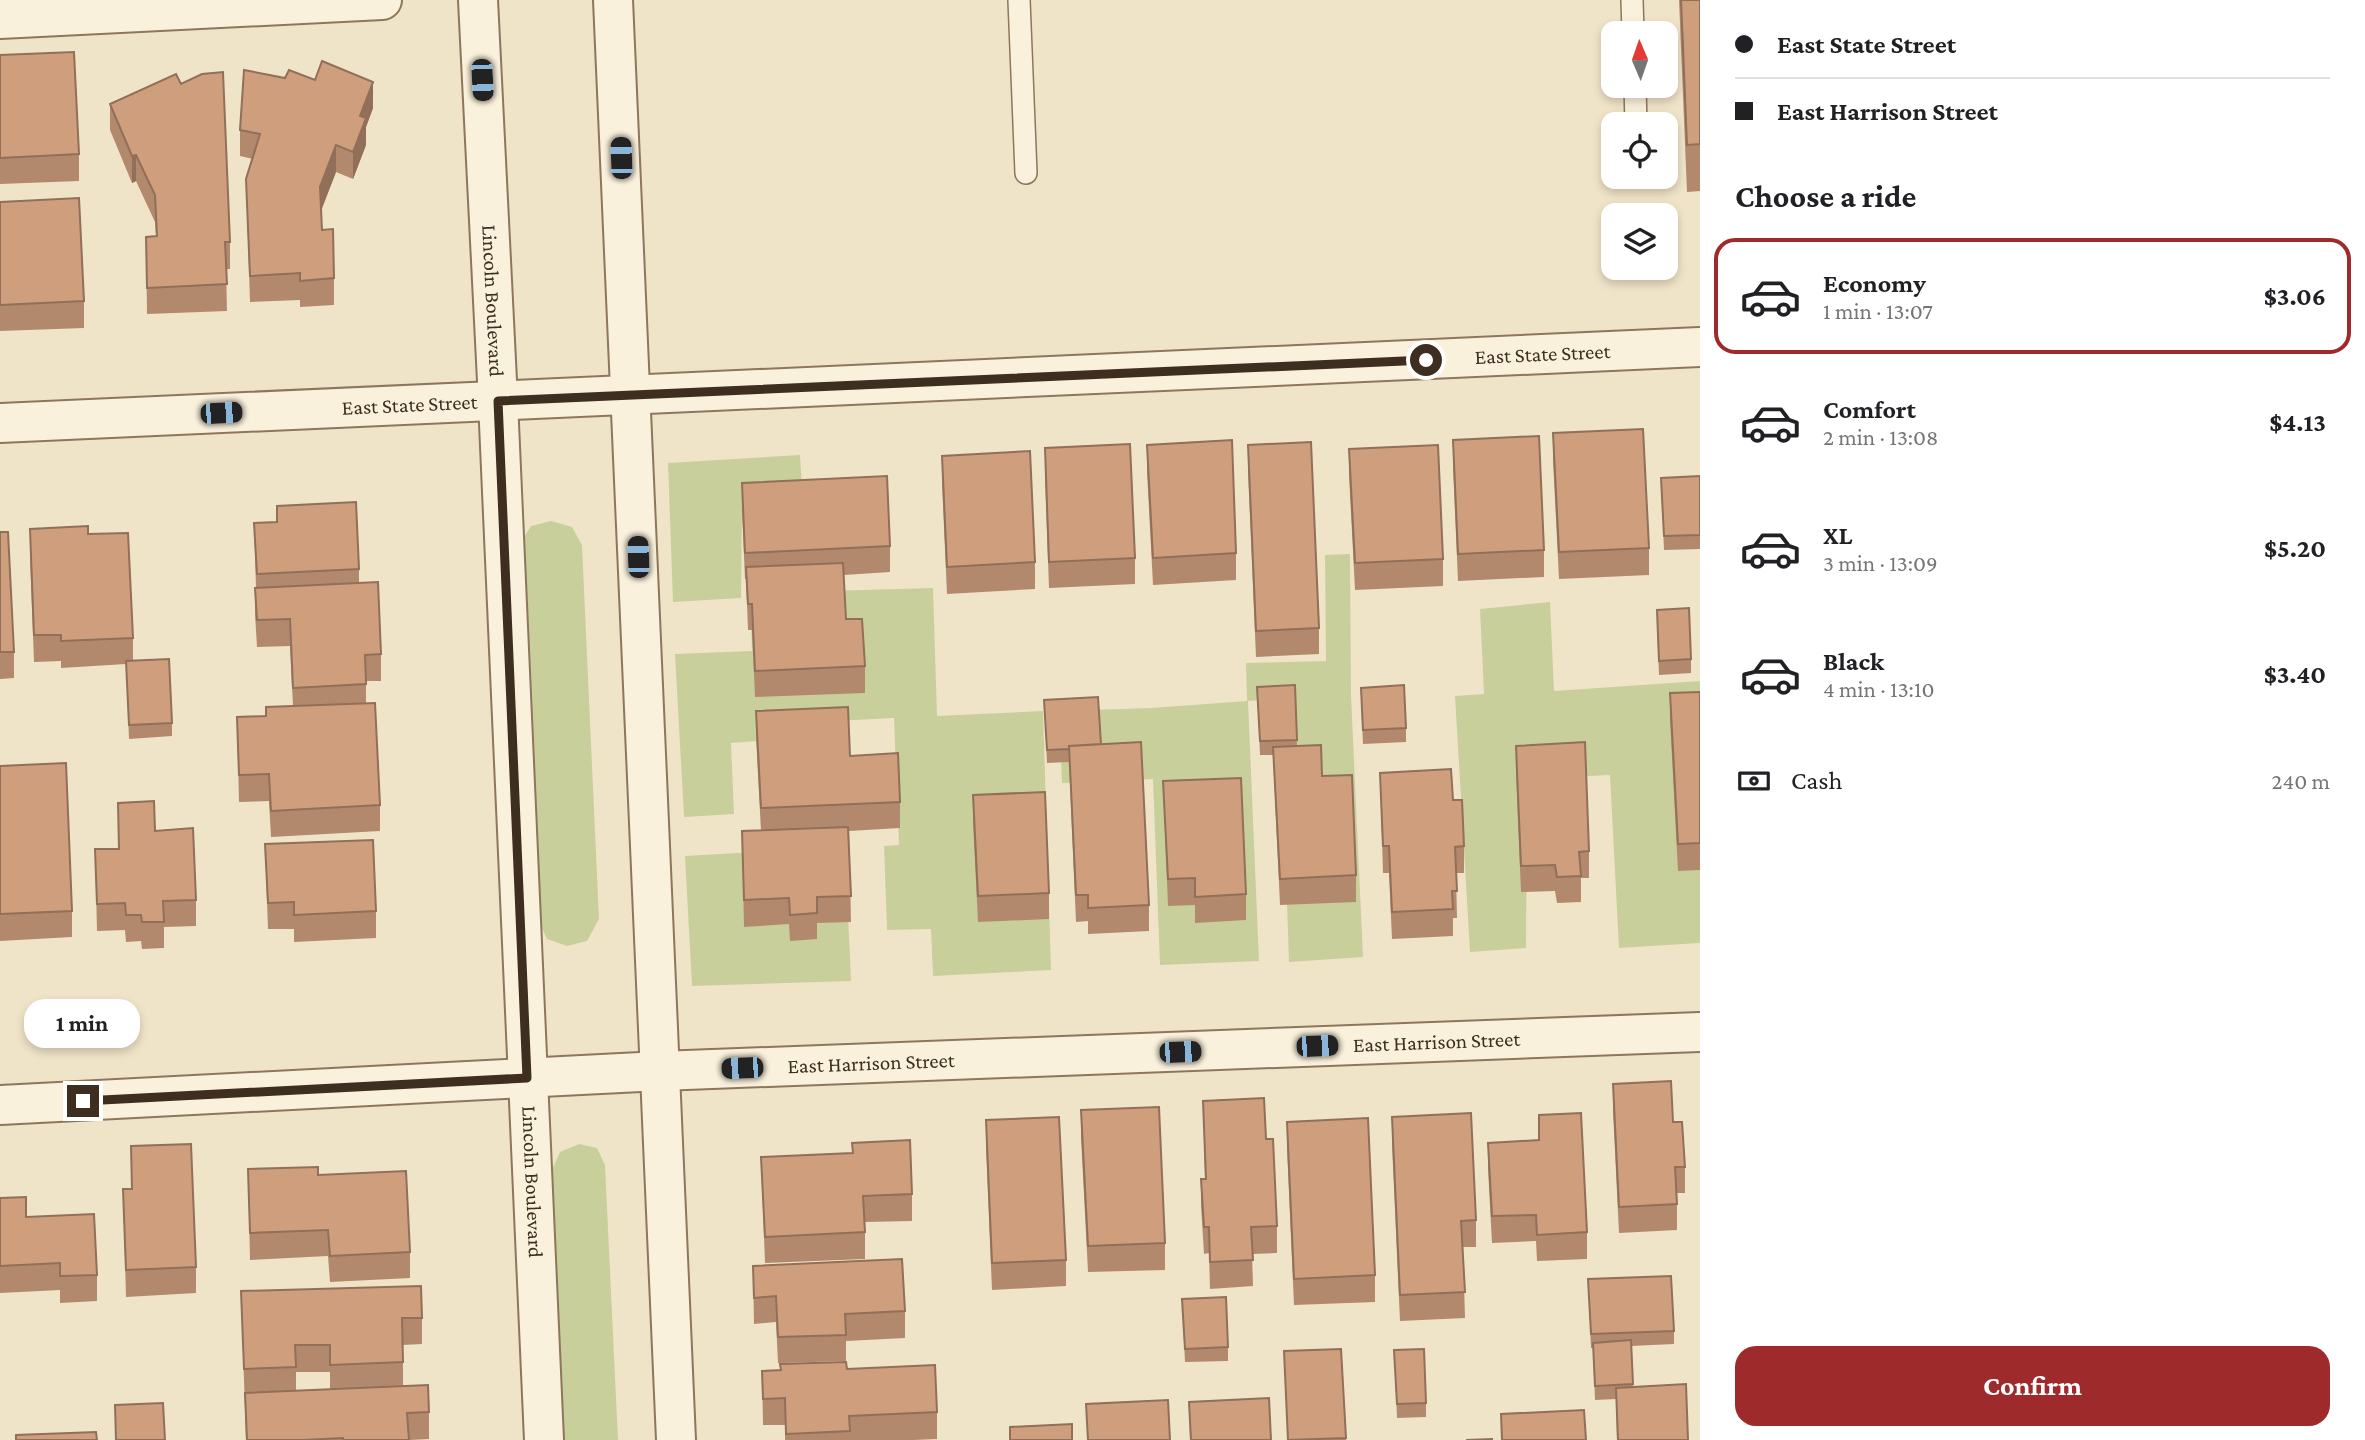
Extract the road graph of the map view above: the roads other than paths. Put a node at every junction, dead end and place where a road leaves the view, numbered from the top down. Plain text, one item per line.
1 (382, 0) edge
2 (478, 0) edge
3 (613, 0) edge
4 (1632, 0) edge
5 (1019, 6) edge
6 (0, 19) edge
7 (1633, 21) edge
8 (1026, 173) dead end
9 (1700, 347) edge
10 (631, 395) junction
11 (498, 401) junction
12 (0, 423) edge
13 (1700, 1032) edge
14 (660, 1071) junction
15 (527, 1078) junction
16 (0, 1105) edge
17 (544, 1440) edge
18 (676, 1440) edge

1 - 6 street
2 - 11 street, Lincoln Boulevard
3 - 10 street
4 - 7 lane
5 - 8 lane
9 - 10 street, East State Street
10 - 11 street, East State Street
10 - 14 street
11 - 12 street, East State Street
11 - 15 street, Lincoln Boulevard
13 - 14 street, East Harrison Street
14 - 15 street, East Harrison Street
14 - 18 street
15 - 16 street, East Harrison Street
15 - 17 street, Lincoln Boulevard

